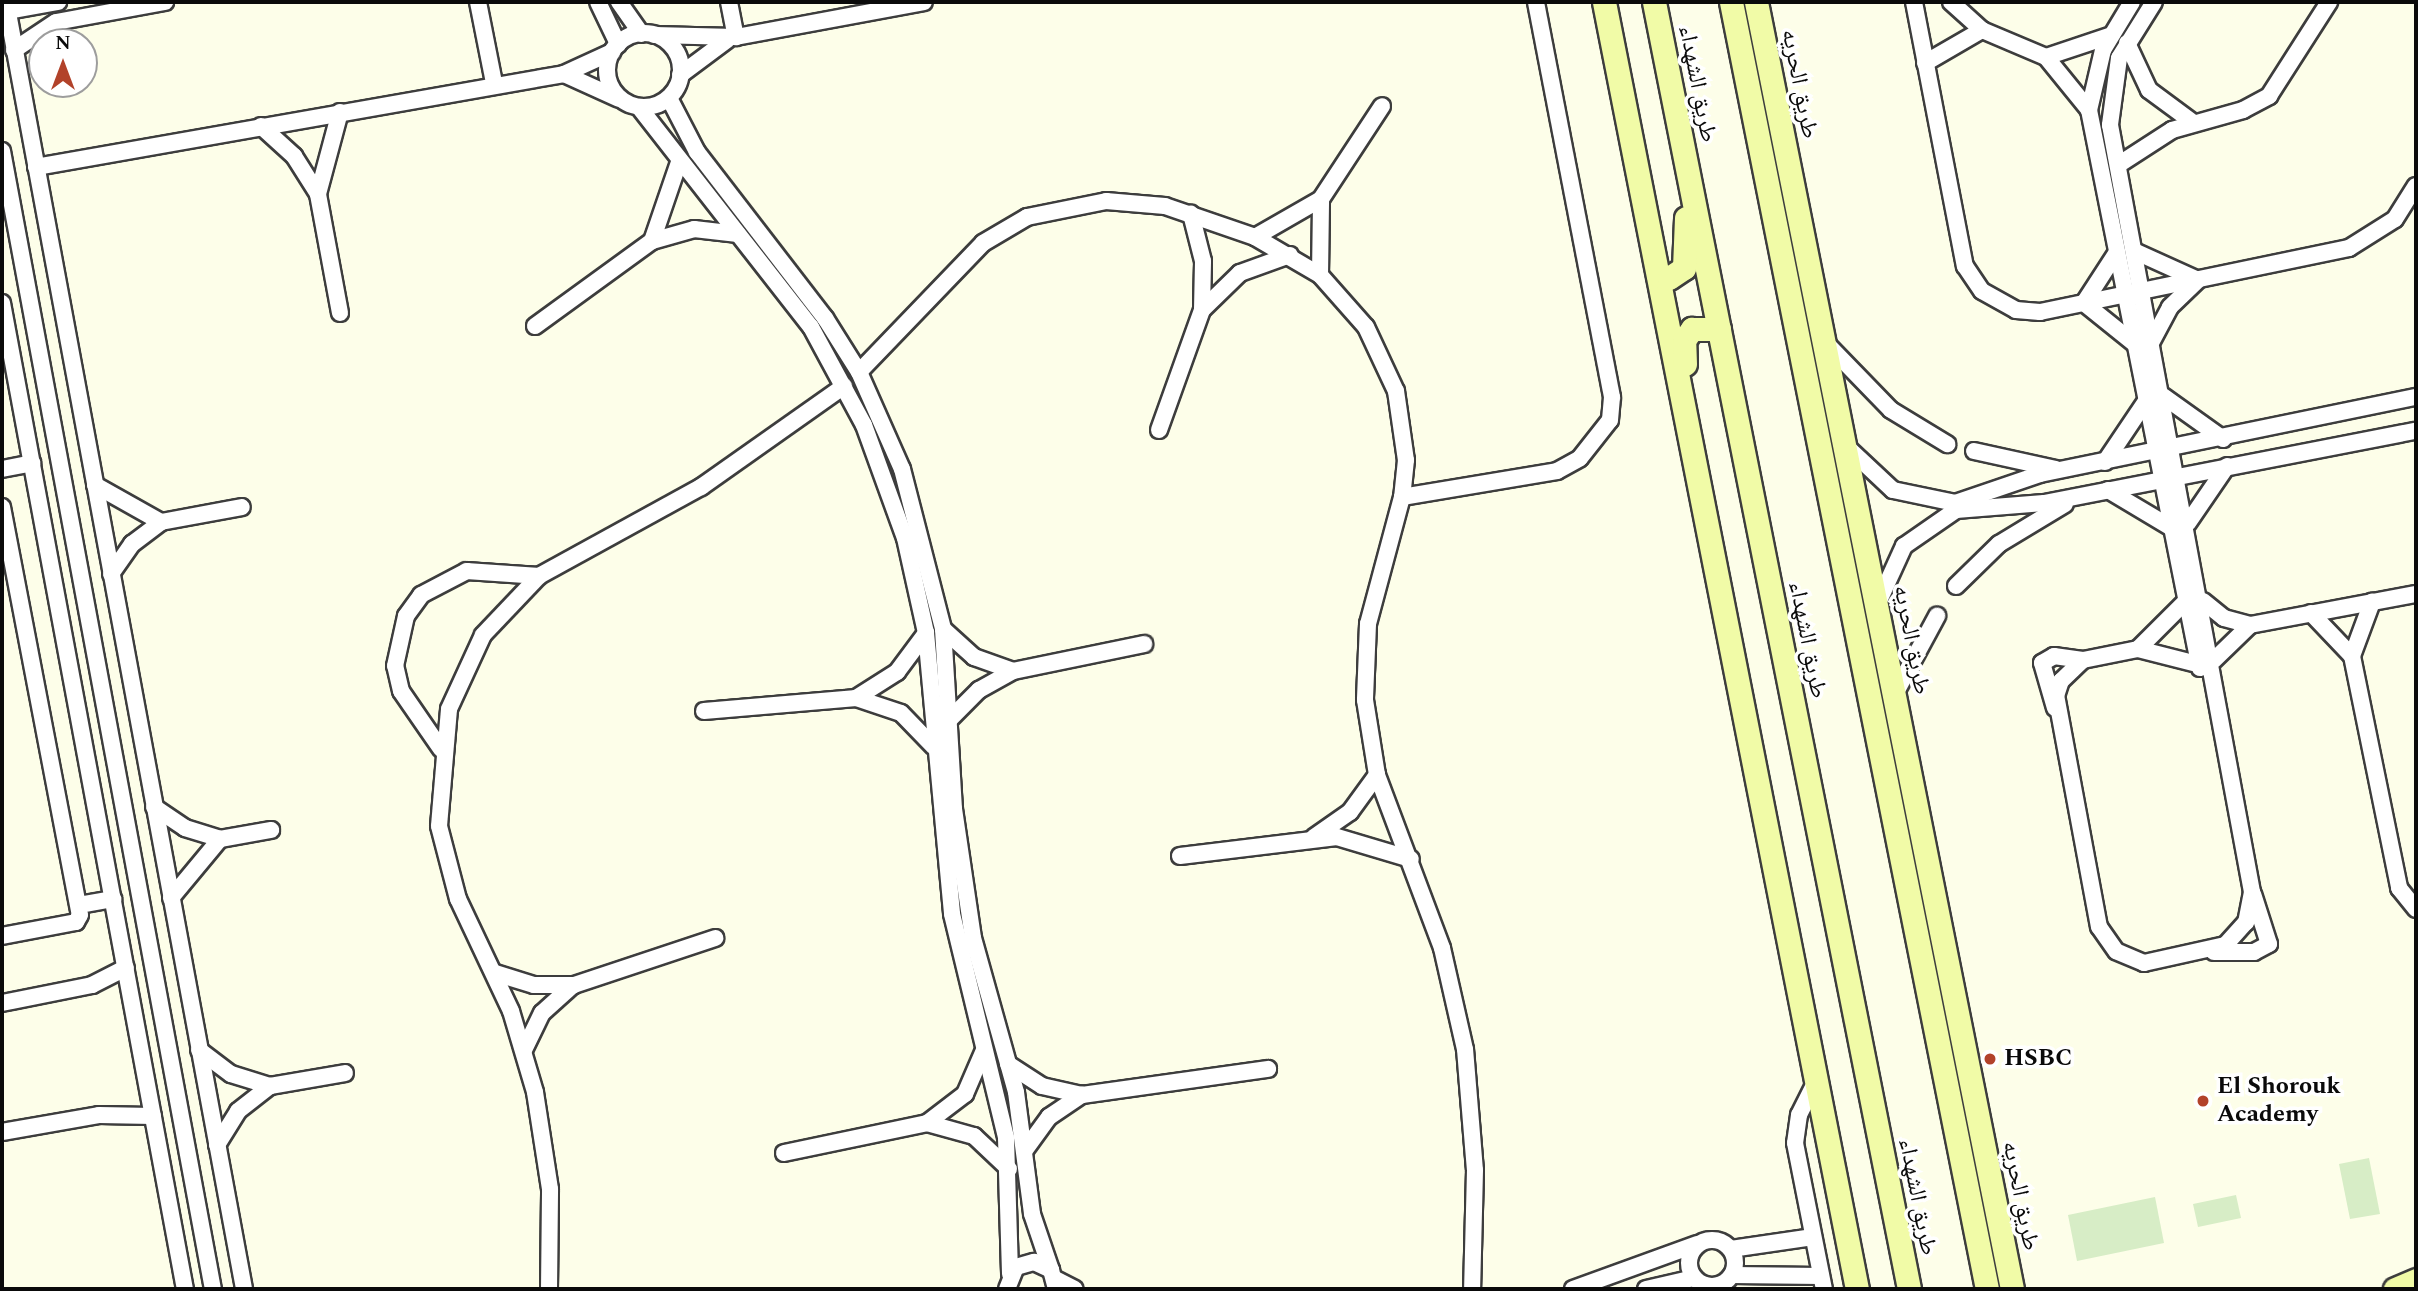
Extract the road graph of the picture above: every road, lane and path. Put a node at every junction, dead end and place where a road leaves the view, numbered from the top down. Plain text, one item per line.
1 (58, 2) edge
2 (165, 2) edge
3 (478, 2) edge
4 (598, 2) edge
5 (619, 2) edge
6 (729, 2) edge
7 (924, 2) edge
8 (1536, 2) edge
9 (1604, 2) edge
10 (1654, 2) edge
11 (1731, 2) edge
12 (1756, 2) edge
13 (1914, 2) edge
14 (1951, 2) edge
15 (2132, 2) edge
16 (2154, 2) edge
17 (2329, 2) edge
18 (6, 6) edge
19 (1982, 30) junction
20 (648, 34) junction
21 (2109, 36) junction
22 (736, 37) junction
23 (2127, 43) junction
24 (615, 48) junction
25 (14, 50) junction
26 (2046, 57) junction
27 (1925, 63) junction
28 (564, 74) junction
29 (681, 75) junction
30 (494, 83) junction
31 (669, 98) junction
32 (632, 104) junction
33 (1382, 106) dead end
34 (2090, 110) junction
35 (340, 111) junction
36 (2191, 121) junction
37 (261, 126) junction
38 (2, 151) edge
39 (679, 162) junction
40 (2118, 165) junction
41 (36, 167) junction
42 (2416, 186) edge
43 (1692, 190) junction
44 (318, 194) junction
45 (1321, 200) junction
46 (1191, 214) junction
47 (738, 234) junction
48 (1255, 237) junction
49 (652, 241) junction
50 (2134, 251) junction
51 (2117, 252) junction
52 (1290, 255) junction
53 (1320, 275) junction
54 (1658, 275) junction
55 (2199, 279) junction
56 (2142, 291) junction
57 (2125, 294) junction
58 (2, 303) edge
59 (2084, 303) junction
60 (1202, 310) junction
61 (340, 313) dead end
62 (535, 326) dead end
63 (1719, 329) junction
64 (1822, 339) junction
65 (2152, 341) junction
66 (2135, 344) junction
67 (859, 372) junction
68 (844, 386) junction
69 (1683, 394) junction
70 (2163, 396) junction
71 (2416, 397) edge
72 (2146, 401) junction
73 (1838, 412) junction
74 (1814, 417) junction
75 (1159, 430) dead end
76 (2416, 431) edge
77 (2223, 439) junction
78 (1947, 444) dead end
79 (1846, 447) junction
80 (2173, 449) junction
81 (1974, 452) dead end
82 (2156, 452) junction
83 (2105, 462) junction
84 (32, 463) junction
85 (2227, 466) junction
86 (2, 469) edge
87 (2061, 470) junction
88 (2178, 476) junction
89 (2161, 480) junction
90 (95, 485) junction
91 (2108, 490) junction
92 (1402, 497) junction
93 (2077, 497) junction
94 (2, 507) edge
95 (242, 508) dead end
96 (161, 522) junction
97 (2188, 523) junction
98 (2171, 527) junction
99 (111, 574) junction
100 (539, 576) junction
101 (1956, 586) dead end
102 (2416, 594) edge
103 (2203, 601) junction
104 (2185, 602) junction
105 (2372, 602) junction
106 (1877, 604) junction
107 (2311, 613) junction
108 (1937, 616) dead end
109 (2250, 625) junction
110 (943, 629) junction
111 (926, 633) junction
112 (1885, 641) junction
113 (1144, 644) dead end
114 (1860, 647) junction
115 (2138, 649) junction
116 (2352, 656) junction
117 (2083, 660) junction
118 (2206, 666) junction
119 (1013, 671) junction
120 (1895, 694) junction
121 (856, 698) junction
122 (704, 711) dead end
123 (2057, 711) junction
124 (951, 719) junction
125 (934, 747) junction
126 (441, 749) junction
127 (1377, 775) junction
128 (154, 807) junction
129 (271, 830) dead end
130 (1312, 838) junction
131 (220, 839) junction
132 (1180, 856) dead end
133 (1410, 859) junction
134 (2252, 892) junction
135 (171, 898) junction
136 (113, 899) junction
137 (79, 905) junction
138 (2416, 909) edge
139 (2, 936) edge
140 (715, 938) dead end
141 (2212, 952) junction
142 (126, 968) junction
143 (495, 973) junction
144 (574, 985) junction
145 (2, 1003) edge
146 (199, 1050) junction
147 (524, 1050) junction
148 (984, 1050) junction
149 (1008, 1064) junction
150 (1268, 1069) dead end
151 (345, 1073) dead end
152 (1817, 1079) junction
153 (270, 1086) junction
154 (1083, 1095) junction
155 (153, 1116) junction
156 (927, 1123) junction
157 (2, 1132) edge
158 (217, 1145) junction
159 (1026, 1150) junction
160 (784, 1153) dead end
161 (1009, 1169) junction
162 (1992, 1190) junction
163 (1968, 1194) junction
164 (1813, 1237) junction
165 (1697, 1244) junction
166 (1731, 1249) junction
167 (1732, 1275) junction
168 (1694, 1278) junction
169 (1054, 1279) edge
170 (2416, 1280) edge
171 (1822, 1283) edge
172 (1007, 1284) edge
173 (1718, 1287) edge
174 (186, 1289) edge
175 (213, 1289) edge
176 (244, 1289) edge
177 (549, 1289) edge
178 (1075, 1289) edge
179 (1472, 1289) edge
180 (1573, 1289) edge
181 (1646, 1289) edge
182 (1857, 1289) edge
183 (1909, 1289) edge
184 (1987, 1289) edge
185 (2012, 1289) edge
186 (2395, 1289) edge

1 - 18 street
2 - 25 street
3 - 30 street
4 - 24 street
5 - 20 street
6 - 22 street
7 - 22 street
8 - 92 street
9 - 54 main road
10 - 43 main road, طريق الشهداء
11 - 74 main road, طريق الحريه
12 - 64 main road, طريق الحريه
13 - 27 street
14 - 19 street
15 - 21 street
16 - 23 street
17 - 36 street
18 - 25 street
19 - 26 street
19 - 27 street
20 - 22 street
20 - 24 street
20 - 29 street
21 - 26 street
21 - 34 street
22 - 29 street
23 - 36 street
23 - 40 street
24 - 28 street
24 - 32 street
25 - 41 street
26 - 34 street
27 - 59 street
28 - 30 street
28 - 32 street
29 - 31 street
30 - 35 street
31 - 32 street
31 - 67 street
32 - 39 street
33 - 45 street
34 - 51 street
35 - 37 street
35 - 44 street
36 - 40 street
37 - 41 street
37 - 44 street
38 - 175 street
39 - 47 street
39 - 49 street
40 - 50 street
41 - 90 street
42 - 55 street
43 - 54 main road
43 - 63 main road, طريق الشهداء
44 - 61 street
45 - 48 street
45 - 53 street
46 - 48 street
46 - 60 street
46 - 67 street
47 - 49 street
47 - 68 street
48 - 52 street
49 - 62 street
50 - 55 street
50 - 56 street
51 - 57 street
51 - 59 street
52 - 53 street
52 - 60 street
53 - 92 street
54 - 69 main road
55 - 56 street
55 - 65 street
56 - 57 street
56 - 65 street
57 - 59 street
57 - 66 street
58 - 84 street
59 - 66 street
60 - 75 street
63 - 69 main road
63 - 183 main road, طريق الشهداء
64 - 73 main road, طريق الحريه
64 - 78 street
65 - 70 street
66 - 72 street
67 - 110 street
68 - 100 street
68 - 111 street
69 - 152 main road
70 - 77 street
70 - 80 street
71 - 77 street
72 - 82 street
72 - 83 street
73 - 74 main road
73 - 79 main road, طريق الحريه
74 - 114 main road, طريق الحريه
76 - 85 street
77 - 80 street
79 - 87 street
79 - 106 main road, طريق الحريه
80 - 82 street
80 - 88 street
81 - 87 street
82 - 83 street
82 - 89 street
83 - 87 street
84 - 86 street
84 - 136 street
85 - 88 street
85 - 97 street
88 - 89 street
88 - 97 street
89 - 91 street
89 - 98 street
90 - 96 street
90 - 99 street
91 - 93 street
91 - 98 street
92 - 127 street
93 - 101 street
93 - 106 street
94 - 137 street
95 - 96 street
96 - 99 street
97 - 103 street
98 - 104 street
99 - 128 street
100 - 126 street
100 - 126 street
102 - 105 street
103 - 109 street
103 - 118 street
104 - 115 street
104 - 118 street
105 - 107 street
105 - 116 street
106 - 112 main road, طريق الحريه
107 - 109 street
107 - 116 street
108 - 120 street
109 - 118 street
110 - 119 street
110 - 124 street
111 - 121 street
111 - 125 street
112 - 114 main road
112 - 120 main road, طريق الحريه
113 - 119 street
114 - 163 main road, طريق الحريه
115 - 117 street
115 - 118 street
116 - 138 street
117 - 123 street
117 - 123 street
118 - 134 street
119 - 124 street
120 - 162 main road, طريق الحريه
121 - 122 street
121 - 125 street
123 - 141 street
124 - 149 street
125 - 148 street
126 - 143 street
127 - 130 street
127 - 133 street
128 - 131 street
128 - 135 street
129 - 131 street
130 - 132 street
130 - 133 street
131 - 135 street
133 - 179 street
134 - 141 street
134 - 141 street
135 - 146 street
136 - 137 street
136 - 142 street
137 - 139 street
140 - 144 street
142 - 145 street
142 - 155 street
143 - 144 street
143 - 147 street
144 - 147 street
146 - 153 street
146 - 158 street
147 - 177 street
148 - 156 street
148 - 161 street
149 - 154 street
149 - 159 street
150 - 154 street
151 - 153 street
152 - 164 street
152 - 182 main road
153 - 158 street
154 - 159 street
155 - 157 street
155 - 174 street
156 - 160 street
156 - 161 street
158 - 176 street
159 - 169 street
161 - 172 street
162 - 163 main road
162 - 185 main road, طريق الحريه
163 - 184 main road, طريق الحريه
164 - 166 street
164 - 171 street
165 - 166 street
165 - 168 street
165 - 180 street
166 - 167 street
167 - 171 street
167 - 173 street
168 - 173 street
168 - 181 street
169 - 172 street
169 - 178 street
170 - 186 main road

